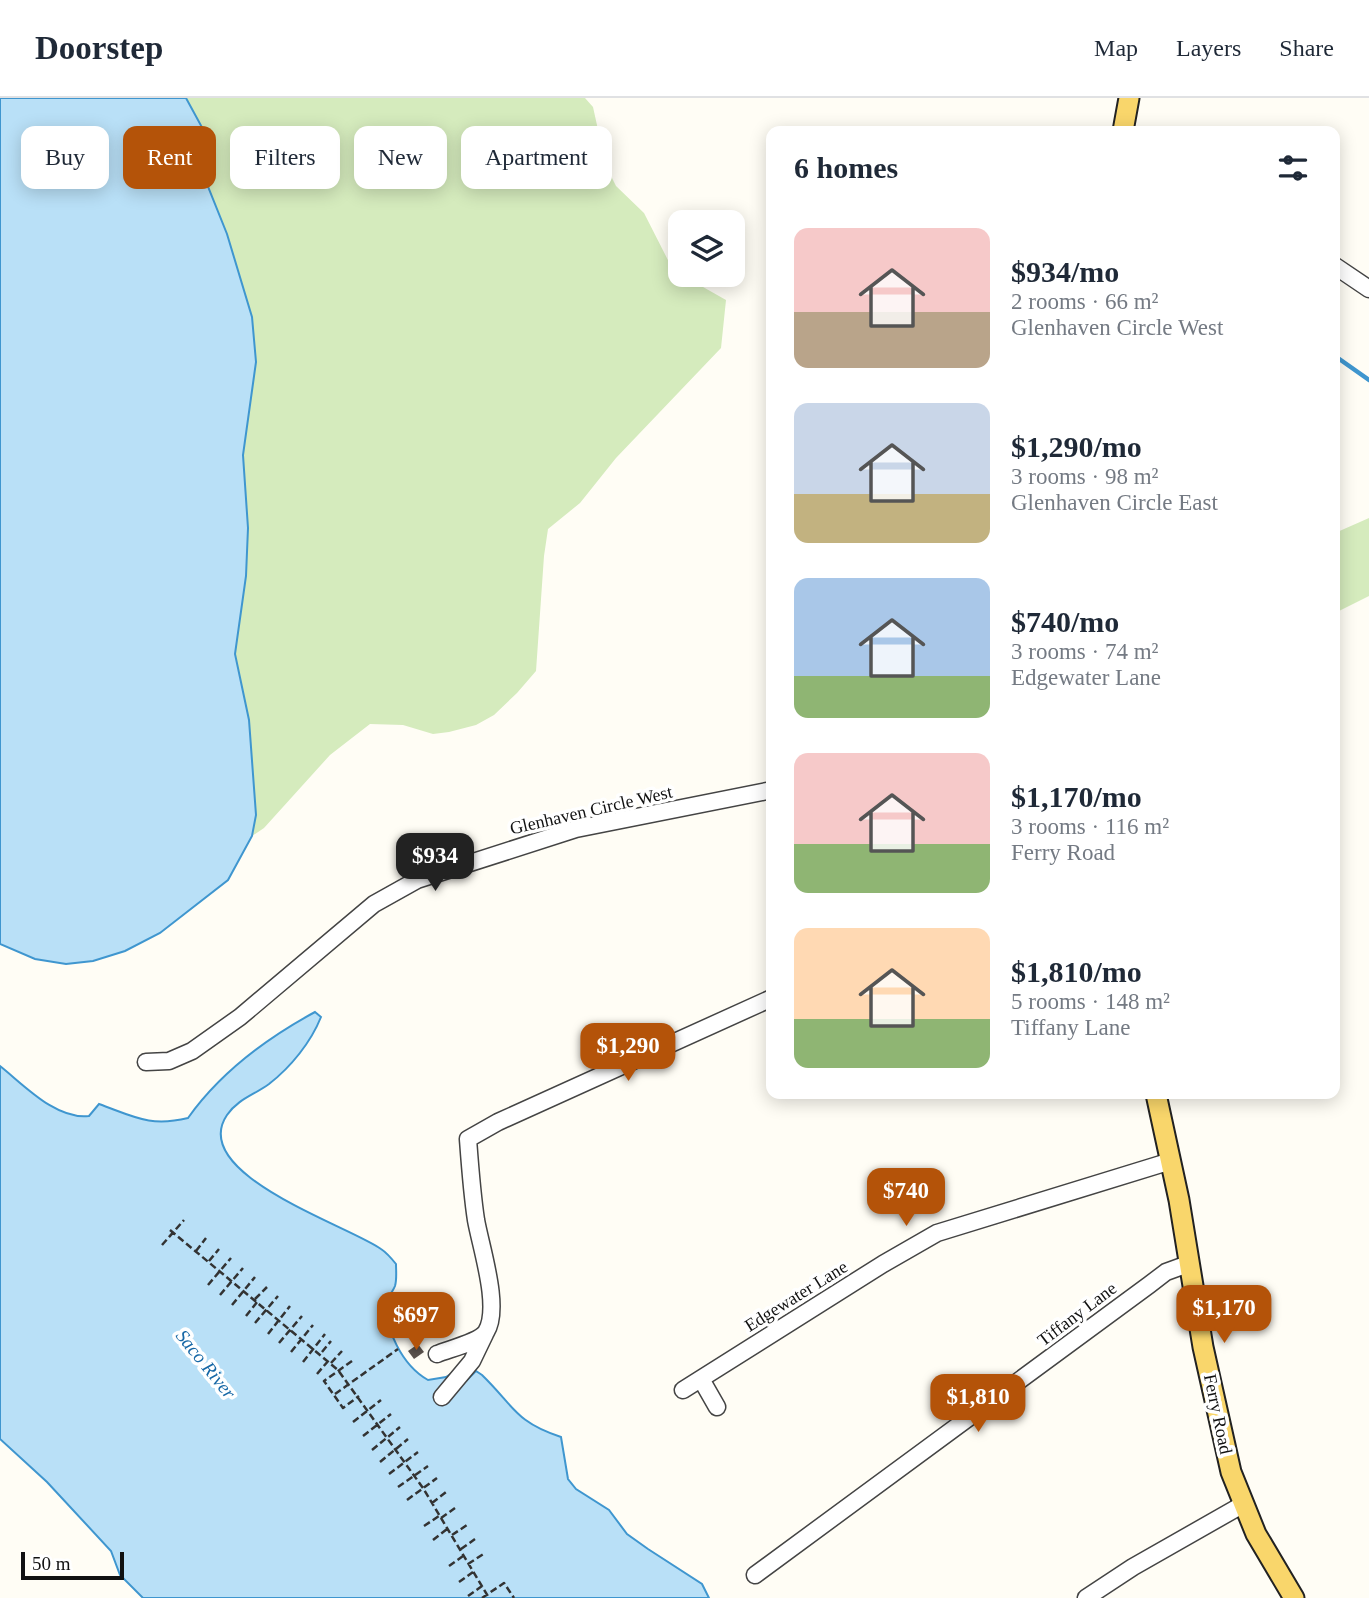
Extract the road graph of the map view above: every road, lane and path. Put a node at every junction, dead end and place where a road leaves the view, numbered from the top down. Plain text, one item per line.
1 (1129, 98) edge
2 (1124, 126) edge
3 (1340, 269) edge
4 (1369, 289) edge
5 (766, 791) edge
6 (766, 1001) edge
7 (146, 1062) dead end
8 (1157, 1099) edge
9 (1171, 1161) junction
10 (184, 1220) dead end
11 (172, 1231) junction
12 (206, 1238) dead end
13 (162, 1245) dead end
14 (219, 1249) dead end
15 (195, 1251) junction
16 (231, 1258) dead end
17 (209, 1261) junction
18 (1188, 1264) junction
19 (243, 1268) dead end
20 (220, 1271) junction
21 (255, 1277) dead end
22 (232, 1280) junction
23 (208, 1285) dead end
24 (267, 1287) dead end
25 (244, 1290) junction
26 (220, 1294) dead end
27 (278, 1296) dead end
28 (257, 1300) junction
29 (232, 1305) dead end
30 (290, 1306) dead end
31 (267, 1309) junction
32 (246, 1316) dead end
33 (302, 1316) dead end
34 (280, 1319) junction
35 (255, 1323) dead end
36 (313, 1325) dead end
37 (291, 1328) junction
38 (486, 1332) junction
39 (268, 1334) dead end
40 (325, 1334) dead end
41 (303, 1338) junction
42 (331, 1341) dead end
43 (279, 1343) dead end
44 (314, 1347) junction
45 (398, 1349) dead end
46 (342, 1350) dead end
47 (291, 1353) dead end
48 (321, 1353) junction
49 (437, 1354) dead end
50 (303, 1362) dead end
51 (330, 1362) junction
52 (352, 1362) dead end
53 (338, 1370) junction
54 (317, 1374) dead end
55 (701, 1379) junction
56 (350, 1383) junction
57 (683, 1390) dead end
58 (334, 1395) junction
59 (359, 1396) junction
60 (442, 1397) dead end
61 (381, 1400) dead end
62 (717, 1407) dead end
63 (368, 1409) junction
64 (391, 1414) dead end
65 (353, 1422) dead end
66 (378, 1424) junction
67 (400, 1427) dead end
68 (363, 1436) dead end
69 (387, 1437) junction
70 (408, 1439) dead end
71 (396, 1449) junction
72 (372, 1450) dead end
73 (418, 1452) dead end
74 (380, 1462) dead end
75 (405, 1462) junction
76 (428, 1466) dead end
77 (389, 1475) dead end
78 (414, 1475) junction
79 (436, 1478) dead end
80 (398, 1487) dead end
81 (423, 1488) junction
82 (446, 1492) dead end
83 (407, 1500) dead end
84 (432, 1503) junction
85 (1242, 1505) junction
86 (456, 1507) dead end
87 (440, 1517) junction
88 (467, 1525) dead end
89 (424, 1526) dead end
90 (447, 1529) junction
91 (452, 1536) junction
92 (475, 1539) dead end
93 (433, 1540) dead end
94 (460, 1550) junction
95 (485, 1553) dead end
96 (463, 1556) junction
97 (468, 1564) junction
98 (449, 1566) dead end
99 (473, 1572) junction
100 (755, 1575) dead end
101 (459, 1582) dead end
102 (482, 1586) junction
103 (468, 1596) dead end
104 (488, 1596) edge
105 (482, 1598) edge
106 (514, 1598) edge
107 (1086, 1598) edge
108 (1294, 1598) edge

1 - 2 main road
3 - 4 street
5 - 7 street, Glenhaven Circle West
6 - 38 street
8 - 9 main road, Ferry Road
9 - 18 main road, Ferry Road
9 - 55 street, Edgewater Lane
10 - 11 path
11 - 13 path
11 - 15 path
12 - 15 path
14 - 17 path
15 - 17 path
16 - 20 path
17 - 20 path
18 - 85 main road, Ferry Road
18 - 100 street, Tiffany Lane
19 - 22 path
20 - 22 path
20 - 23 path
21 - 25 path
22 - 25 path
22 - 26 path
24 - 28 path
25 - 28 path
25 - 29 path
27 - 31 path
28 - 31 path
28 - 32 path
30 - 34 path
31 - 34 path
31 - 35 path
33 - 37 path
34 - 37 path
34 - 39 path
36 - 41 path
37 - 41 path
37 - 43 path
38 - 49 street
38 - 60 street
40 - 44 path
41 - 44 path
41 - 47 path
42 - 48 path
44 - 48 path
44 - 50 path
45 - 56 path
46 - 51 path
48 - 51 path
51 - 53 path
51 - 54 path
52 - 53 path
53 - 56 path
53 - 58 path
55 - 57 street, Edgewater Lane
55 - 62 street
56 - 58 path
56 - 59 path
58 - 59 path
59 - 63 path
61 - 63 path
63 - 65 path
63 - 66 path
64 - 66 path
66 - 68 path
66 - 69 path
67 - 69 path
69 - 71 path
69 - 72 path
70 - 71 path
71 - 74 path
71 - 75 path
73 - 75 path
75 - 77 path
75 - 78 path
76 - 78 path
78 - 80 path
78 - 81 path
79 - 81 path
81 - 83 path
81 - 84 path
82 - 84 path
84 - 87 path
85 - 107 street
85 - 108 main road, Ferry Road
86 - 87 path
87 - 89 path
87 - 90 path
88 - 91 path
90 - 91 path
90 - 93 path
91 - 94 path
92 - 94 path
94 - 96 path
95 - 97 path
96 - 97 path
96 - 98 path
97 - 99 path
99 - 101 path
99 - 102 path
102 - 103 path
102 - 104 path
104 - 105 path
104 - 106 path

